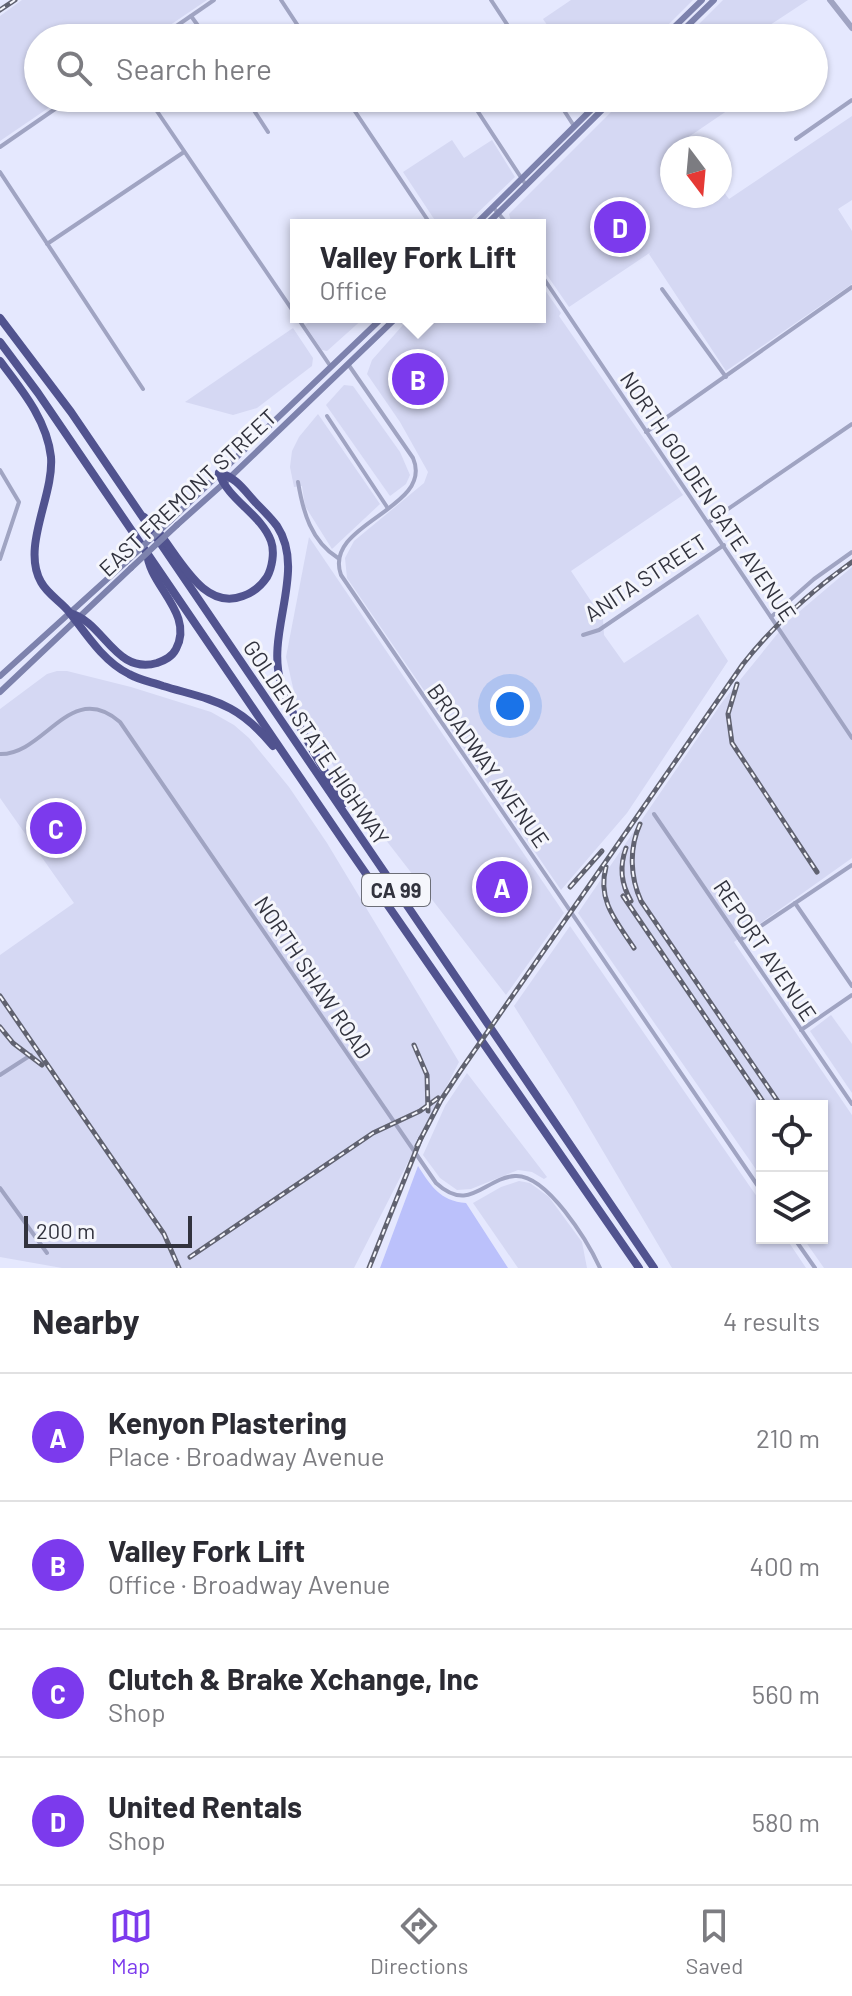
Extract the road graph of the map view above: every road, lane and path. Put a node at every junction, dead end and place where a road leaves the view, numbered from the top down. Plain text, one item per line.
1 (214, 0) edge
2 (281, 0) edge
3 (491, 0) edge
4 (702, 0) edge
5 (714, 0) edge
6 (830, 0) edge
7 (191, 16) junction
8 (179, 24) edge
9 (197, 24) edge
10 (297, 24) edge
11 (507, 24) edge
12 (677, 24) edge
13 (689, 24) edge
14 (852, 28) edge
15 (852, 100) edge
16 (51, 112) edge
17 (157, 112) edge
18 (255, 112) edge
19 (355, 112) edge
20 (478, 112) edge
21 (565, 112) edge
22 (591, 112) edge
23 (597, 112) edge
24 (576, 130) junction
25 (268, 132) dead end
26 (796, 139) dead end
27 (0, 147) edge
28 (184, 152) junction
29 (0, 172) edge
30 (524, 182) junction
31 (495, 210) junction
32 (427, 219) edge
33 (483, 219) edge
34 (490, 219) edge
35 (503, 219) edge
36 (47, 244) junction
37 (546, 282) edge
38 (852, 287) edge
39 (662, 289) dead end
40 (290, 307) edge
41 (0, 318) edge
42 (301, 323) edge
43 (377, 323) edge
44 (391, 323) edge
45 (0, 342) edge
46 (0, 361) edge
47 (348, 364) junction
48 (331, 367) junction
49 (338, 375) junction
50 (726, 377) junction
51 (143, 389) dead end
52 (327, 416) dead end
53 (852, 424) edge
54 (646, 432) junction
55 (0, 470) edge
56 (219, 473) junction
57 (231, 476) junction
58 (298, 482) dead end
59 (223, 484) junction
60 (388, 508) junction
61 (137, 512) junction
62 (708, 522) junction
63 (174, 523) junction
64 (724, 545) junction
65 (147, 551) junction
66 (852, 552) edge
67 (338, 558) junction
68 (0, 559) edge
69 (128, 565) junction
70 (70, 613) junction
71 (771, 617) junction
72 (79, 619) junction
73 (583, 635) dead end
74 (0, 676) edge
75 (0, 692) edge
76 (852, 738) edge
77 (0, 754) edge
78 (315, 798) junction
79 (654, 814) dead end
80 (360, 837) junction
81 (852, 865) edge
82 (795, 903) junction
83 (740, 940) junction
84 (852, 986) edge
85 (852, 995) edge
86 (801, 1030) junction
87 (31, 1055) dead end
88 (0, 1075) edge
89 (852, 1104) edge
90 (756, 1183) edge
91 (0, 1188) edge
92 (798, 1244) edge
93 (47, 1253) dead end
94 (600, 1268) edge
95 (639, 1268) edge
96 (654, 1268) edge
97 (815, 1268) edge

1 - 7 street
2 - 10 street
3 - 11 street
4 - 12 main road
5 - 13 main road
6 - 14 street
7 - 8 street
7 - 9 street
15 - 26 street
16 - 27 street
17 - 28 street
18 - 25 street
19 - 32 street
20 - 30 street
21 - 24 street
22 - 24 main road
23 - 24 main road
24 - 30 main road
28 - 36 street
28 - 40 street
29 - 36 street
30 - 31 main road
31 - 33 main road
31 - 34 main road
31 - 35 street
36 - 51 street
37 - 54 street, NORTH GOLDEN GATE AVENUE
38 - 50 street
39 - 50 street
41 - 61 highway, GOLDEN STATE HIGHWAY / CA 99
42 - 48 street
43 - 48 main road, EAST FREMONT STREET
44 - 47 main road, EAST FREMONT STREET
45 - 65 highway, GOLDEN STATE HIGHWAY / CA 99
46 - 70 highway
47 - 49 main road, EAST FREMONT STREET
47 - 60 street
48 - 49 main road
48 - 56 main road, EAST FREMONT STREET
49 - 57 main road, EAST FREMONT STREET
50 - 54 street
52 - 60 street
53 - 62 street, ANITA STREET
54 - 62 street, NORTH GOLDEN GATE AVENUE
55 - 68 street
56 - 57 highway
56 - 59 highway
56 - 63 main road, EAST FREMONT STREET
57 - 59 main road, EAST FREMONT STREET
57 - 80 highway
58 - 67 street
59 - 61 highway
59 - 63 main road, EAST FREMONT STREET
60 - 67 street
61 - 80 highway, GOLDEN STATE HIGHWAY / CA 99
62 - 64 street, NORTH GOLDEN GATE AVENUE
63 - 69 main road, EAST FREMONT STREET, bridge
64 - 71 street, NORTH GOLDEN GATE AVENUE
64 - 73 street, ANITA STREET
65 - 72 highway
65 - 78 highway, GOLDEN STATE HIGHWAY / CA 99
66 - 71 street
67 - 90 street, BROADWAY AVENUE
69 - 70 main road, EAST FREMONT STREET
69 - 72 main road, EAST FREMONT STREET
70 - 72 highway
70 - 74 main road, EAST FREMONT STREET
71 - 76 street, NORTH GOLDEN GATE AVENUE
72 - 75 main road, EAST FREMONT STREET
72 - 78 highway
77 - 94 street, NORTH SHAW ROAD
78 - 95 highway, GOLDEN STATE HIGHWAY / CA 99
79 - 83 street, REPORT AVENUE
80 - 96 highway, GOLDEN STATE HIGHWAY / CA 99
81 - 82 street
82 - 83 street
82 - 84 street
83 - 86 street, REPORT AVENUE
85 - 86 street
86 - 89 street, REPORT AVENUE
87 - 88 street
91 - 93 street
92 - 97 street

